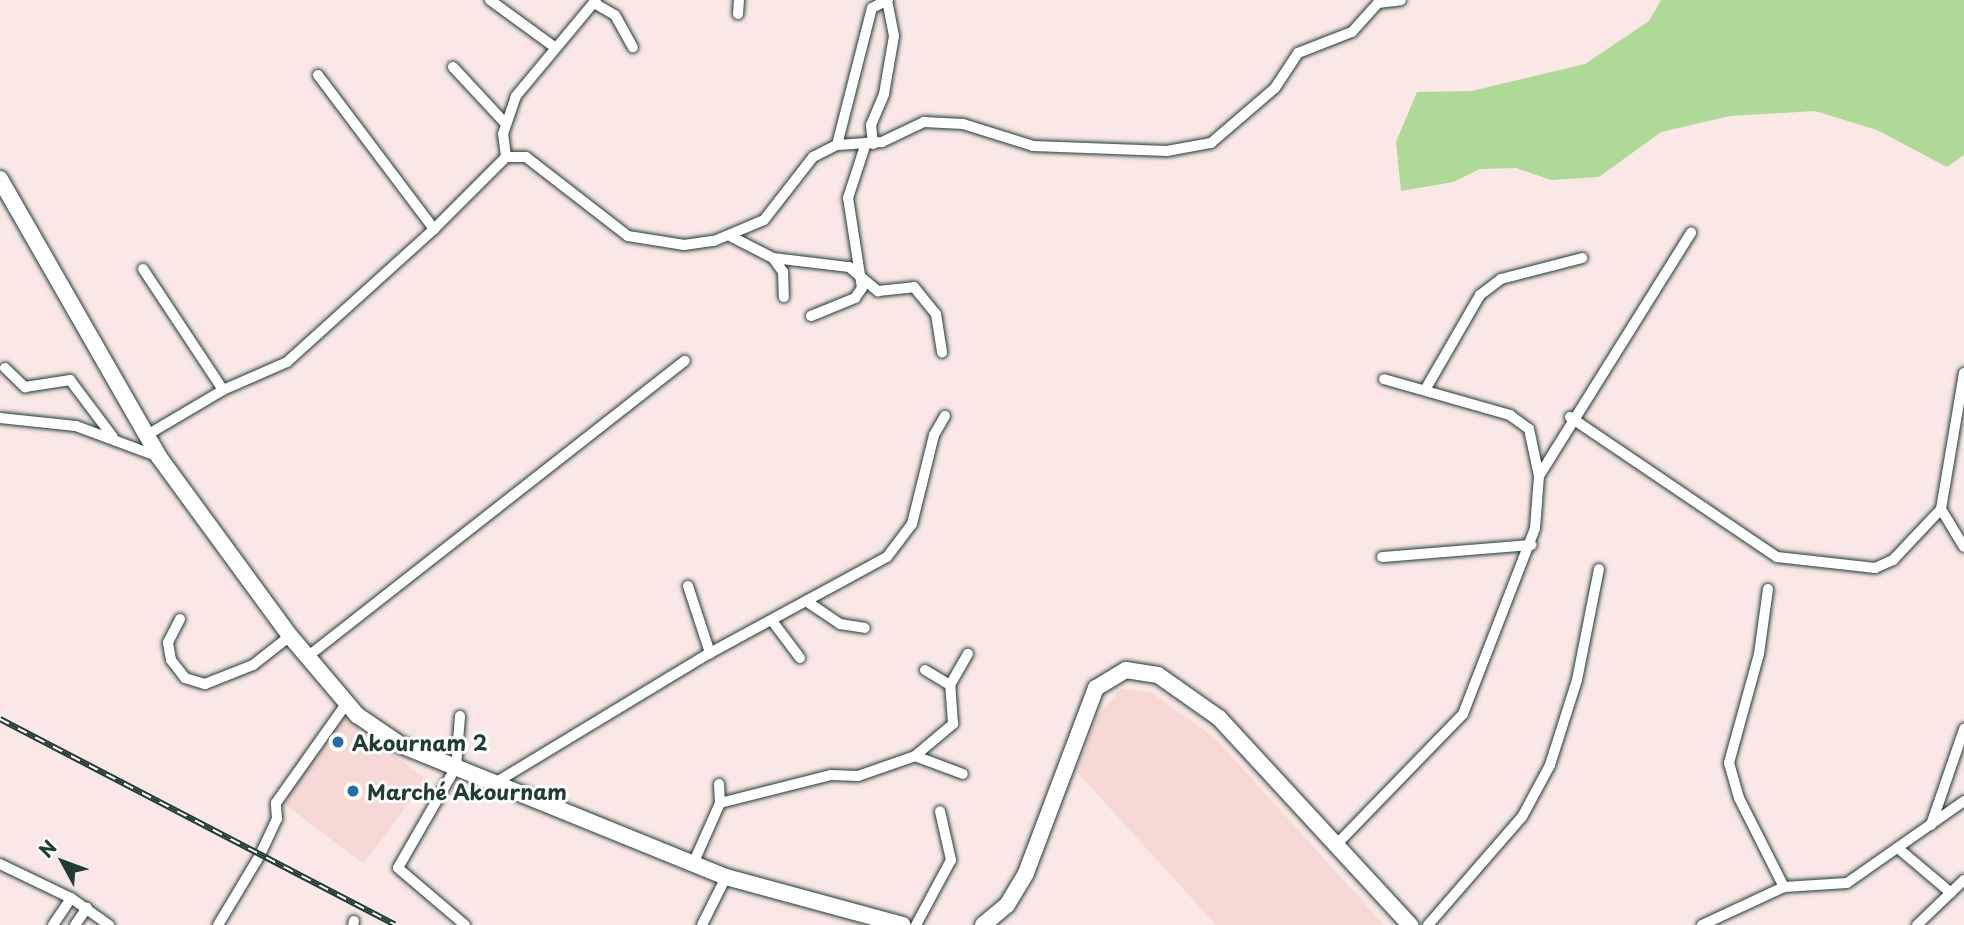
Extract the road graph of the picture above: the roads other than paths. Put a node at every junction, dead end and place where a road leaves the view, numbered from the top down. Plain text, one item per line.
1 (490, 0) edge
2 (739, 0) edge
3 (1401, 0) edge
4 (595, 1) edge
5 (888, 2) edge
6 (871, 4) edge
7 (738, 14) dead end
8 (553, 46) junction
9 (633, 47) dead end
10 (453, 67) dead end
11 (318, 75) dead end
12 (506, 124) junction
13 (869, 144) junction
14 (837, 145) junction
15 (506, 157) junction
16 (0, 179) edge
17 (434, 229) junction
18 (1691, 233) dead end
19 (732, 237) junction
20 (773, 258) junction
21 (1582, 258) dead end
22 (143, 269) dead end
23 (855, 272) junction
24 (784, 297) dead end
25 (811, 316) dead end
26 (942, 352) dead end
27 (685, 360) dead end
28 (5, 368) dead end
29 (1964, 373) edge
30 (1384, 379) dead end
31 (223, 390) junction
32 (1425, 390) junction
33 (945, 416) dead end
34 (1570, 417) junction
35 (0, 418) edge
36 (147, 435) junction
37 (113, 437) junction
38 (159, 457) junction
39 (1539, 476) junction
40 (1941, 509) junction
41 (1532, 545) junction
42 (1964, 548) edge
43 (1382, 556) dead end
44 (1600, 569) dead end
45 (688, 586) dead end
46 (1768, 589) dead end
47 (809, 603) junction
48 (180, 619) dead end
49 (773, 622) junction
50 (865, 628) dead end
51 (290, 636) junction
52 (710, 653) junction
53 (968, 654) dead end
54 (307, 657) junction
55 (800, 658) dead end
56 (925, 670) dead end
57 (950, 685) junction
58 (346, 704) junction
59 (460, 716) dead end
60 (1964, 729) edge
61 (915, 756) junction
62 (456, 767) junction
63 (963, 774) dead end
64 (495, 783) junction
65 (719, 785) dead end
66 (1964, 802) edge
67 (720, 803) junction
68 (940, 811) dead end
69 (1931, 825) junction
70 (1337, 844) junction
71 (1899, 849) junction
72 (0, 864) edge
73 (694, 864) junction
74 (726, 877) junction
75 (1784, 887) junction
76 (1960, 887) edge
77 (71, 898) junction
78 (87, 908) junction
79 (872, 922) edge
80 (53, 925) edge
81 (75, 925) edge
82 (108, 925) edge
83 (218, 925) edge
84 (464, 925) edge
85 (702, 925) edge
86 (903, 925) edge
87 (916, 925) edge
88 (983, 925) edge
89 (1410, 925) edge
90 (1428, 925) edge
91 (1702, 925) edge
92 (1917, 925) edge

1 - 8 street
2 - 7 street
3 - 13 street
4 - 8 street
4 - 9 street
5 - 6 street
5 - 13 street
6 - 14 street
8 - 12 street
10 - 12 street
11 - 17 street
12 - 15 street
13 - 14 street
13 - 23 street
14 - 19 street
15 - 17 street
15 - 19 street
16 - 36 street
17 - 31 street
18 - 34 street
19 - 20 street
20 - 23 street
20 - 24 street
21 - 32 street
22 - 31 street
23 - 25 street
23 - 26 street
27 - 54 street
28 - 37 street
29 - 40 street
30 - 32 street
31 - 36 street
32 - 39 street
33 - 47 street
34 - 39 street
34 - 40 street
35 - 37 street
36 - 38 street
37 - 38 street
38 - 51 street
39 - 41 street
40 - 42 street
41 - 43 street
41 - 70 street
44 - 90 street
45 - 52 street
46 - 75 street
47 - 49 street
47 - 50 street
48 - 51 street
49 - 52 street
49 - 55 street
51 - 54 street
52 - 64 street
53 - 57 street
54 - 58 street
56 - 57 street
57 - 61 street
58 - 62 street
58 - 83 street
59 - 62 street
60 - 69 street
61 - 63 street
61 - 67 street
62 - 64 street
62 - 84 street
64 - 73 street
65 - 67 street
66 - 69 street
67 - 73 street
68 - 87 street
69 - 71 street
70 - 88 street
70 - 89 street
71 - 75 street
71 - 76 street
72 - 77 street
73 - 74 street
74 - 79 street
74 - 85 street
75 - 91 street
76 - 92 street
77 - 78 street
77 - 80 street
78 - 81 street
78 - 82 street
79 - 86 street

